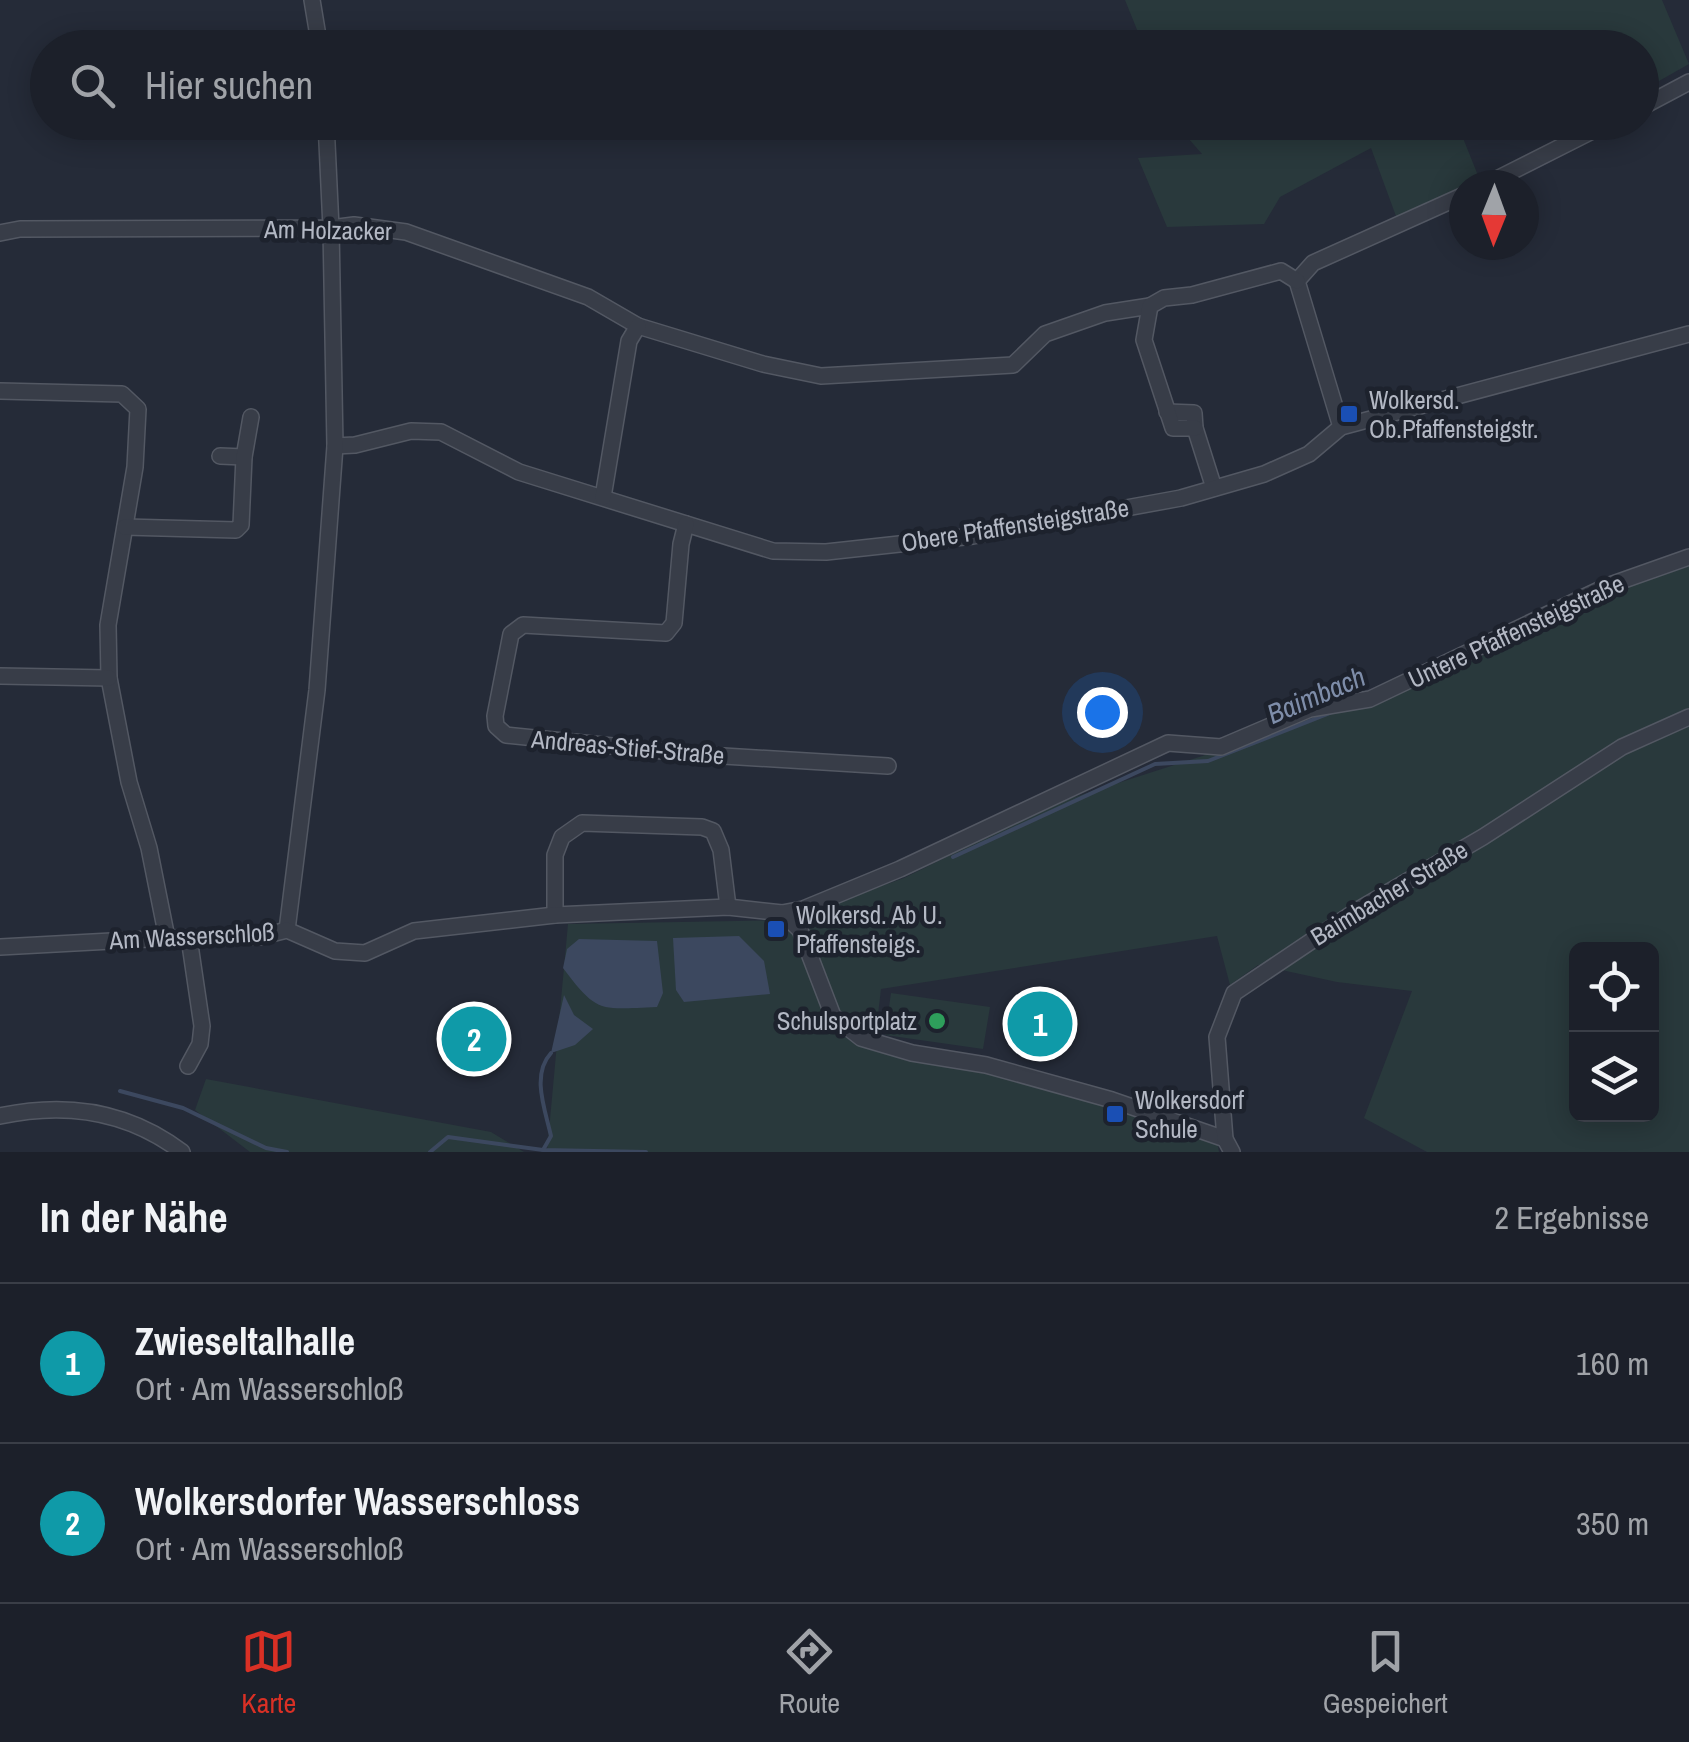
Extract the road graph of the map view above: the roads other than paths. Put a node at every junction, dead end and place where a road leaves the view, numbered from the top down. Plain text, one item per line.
1 (312, 0) edge
2 (317, 30) edge
3 (1689, 82) edge
4 (1659, 97) edge
5 (327, 140) edge
6 (1574, 140) edge
7 (1515, 170) edge
8 (1449, 202) edge
9 (331, 228) junction
10 (0, 233) edge
11 (1296, 281) junction
12 (1150, 306) junction
13 (638, 326) junction
14 (1689, 334) edge
15 (0, 391) edge
16 (251, 417) dead end
17 (1341, 428) junction
18 (335, 446) junction
19 (220, 456) dead end
20 (244, 457) junction
21 (1214, 488) junction
22 (604, 497) junction
23 (686, 524) junction
24 (125, 528) junction
25 (1689, 557) edge
26 (0, 676) edge
27 (109, 678) junction
28 (1689, 717) edge
29 (888, 766) dead end
30 (900, 869) joint
31 (728, 907) junction
32 (782, 912) junction
33 (555, 916) junction
34 (286, 930) junction
35 (167, 938) junction
36 (190, 938) junction
37 (0, 948) edge
38 (188, 1066) dead end
39 (0, 1116) edge
40 (1228, 1146) edge
41 (182, 1152) edge

1 - 2 street
3 - 4 street
5 - 9 street
6 - 7 street
8 - 11 street
9 - 10 street, Am Holzacker
9 - 13 street, Am Holzacker
9 - 18 street
11 - 12 street, Am Holzacker
11 - 17 street
12 - 13 street, Am Holzacker
12 - 21 street
13 - 22 street
14 - 17 street, Obere Pfaffensteigstraße
15 - 24 street
16 - 20 street
17 - 21 street, Obere Pfaffensteigstraße
18 - 22 street, Obere Pfaffensteigstraße
18 - 34 street
19 - 20 street
20 - 24 street
21 - 23 street, Obere Pfaffensteigstraße
22 - 23 street, Obere Pfaffensteigstraße
23 - 29 street, Andreas-Stief-Straße
24 - 27 street
25 - 30 street, Untere Pfaffensteigstraße
26 - 27 street
27 - 35 street
28 - 40 street, Baimbacher Straße
30 - 32 street, Am Wasserschloß
31 - 32 street, Am Wasserschloß
31 - 33 street, Am Wasserschloß
31 - 33 street
32 - 40 street
33 - 34 street, Am Wasserschloß
34 - 36 street, Am Wasserschloß
35 - 36 street, Am Wasserschloß
35 - 37 street, Am Wasserschloß
36 - 38 street
39 - 41 street

